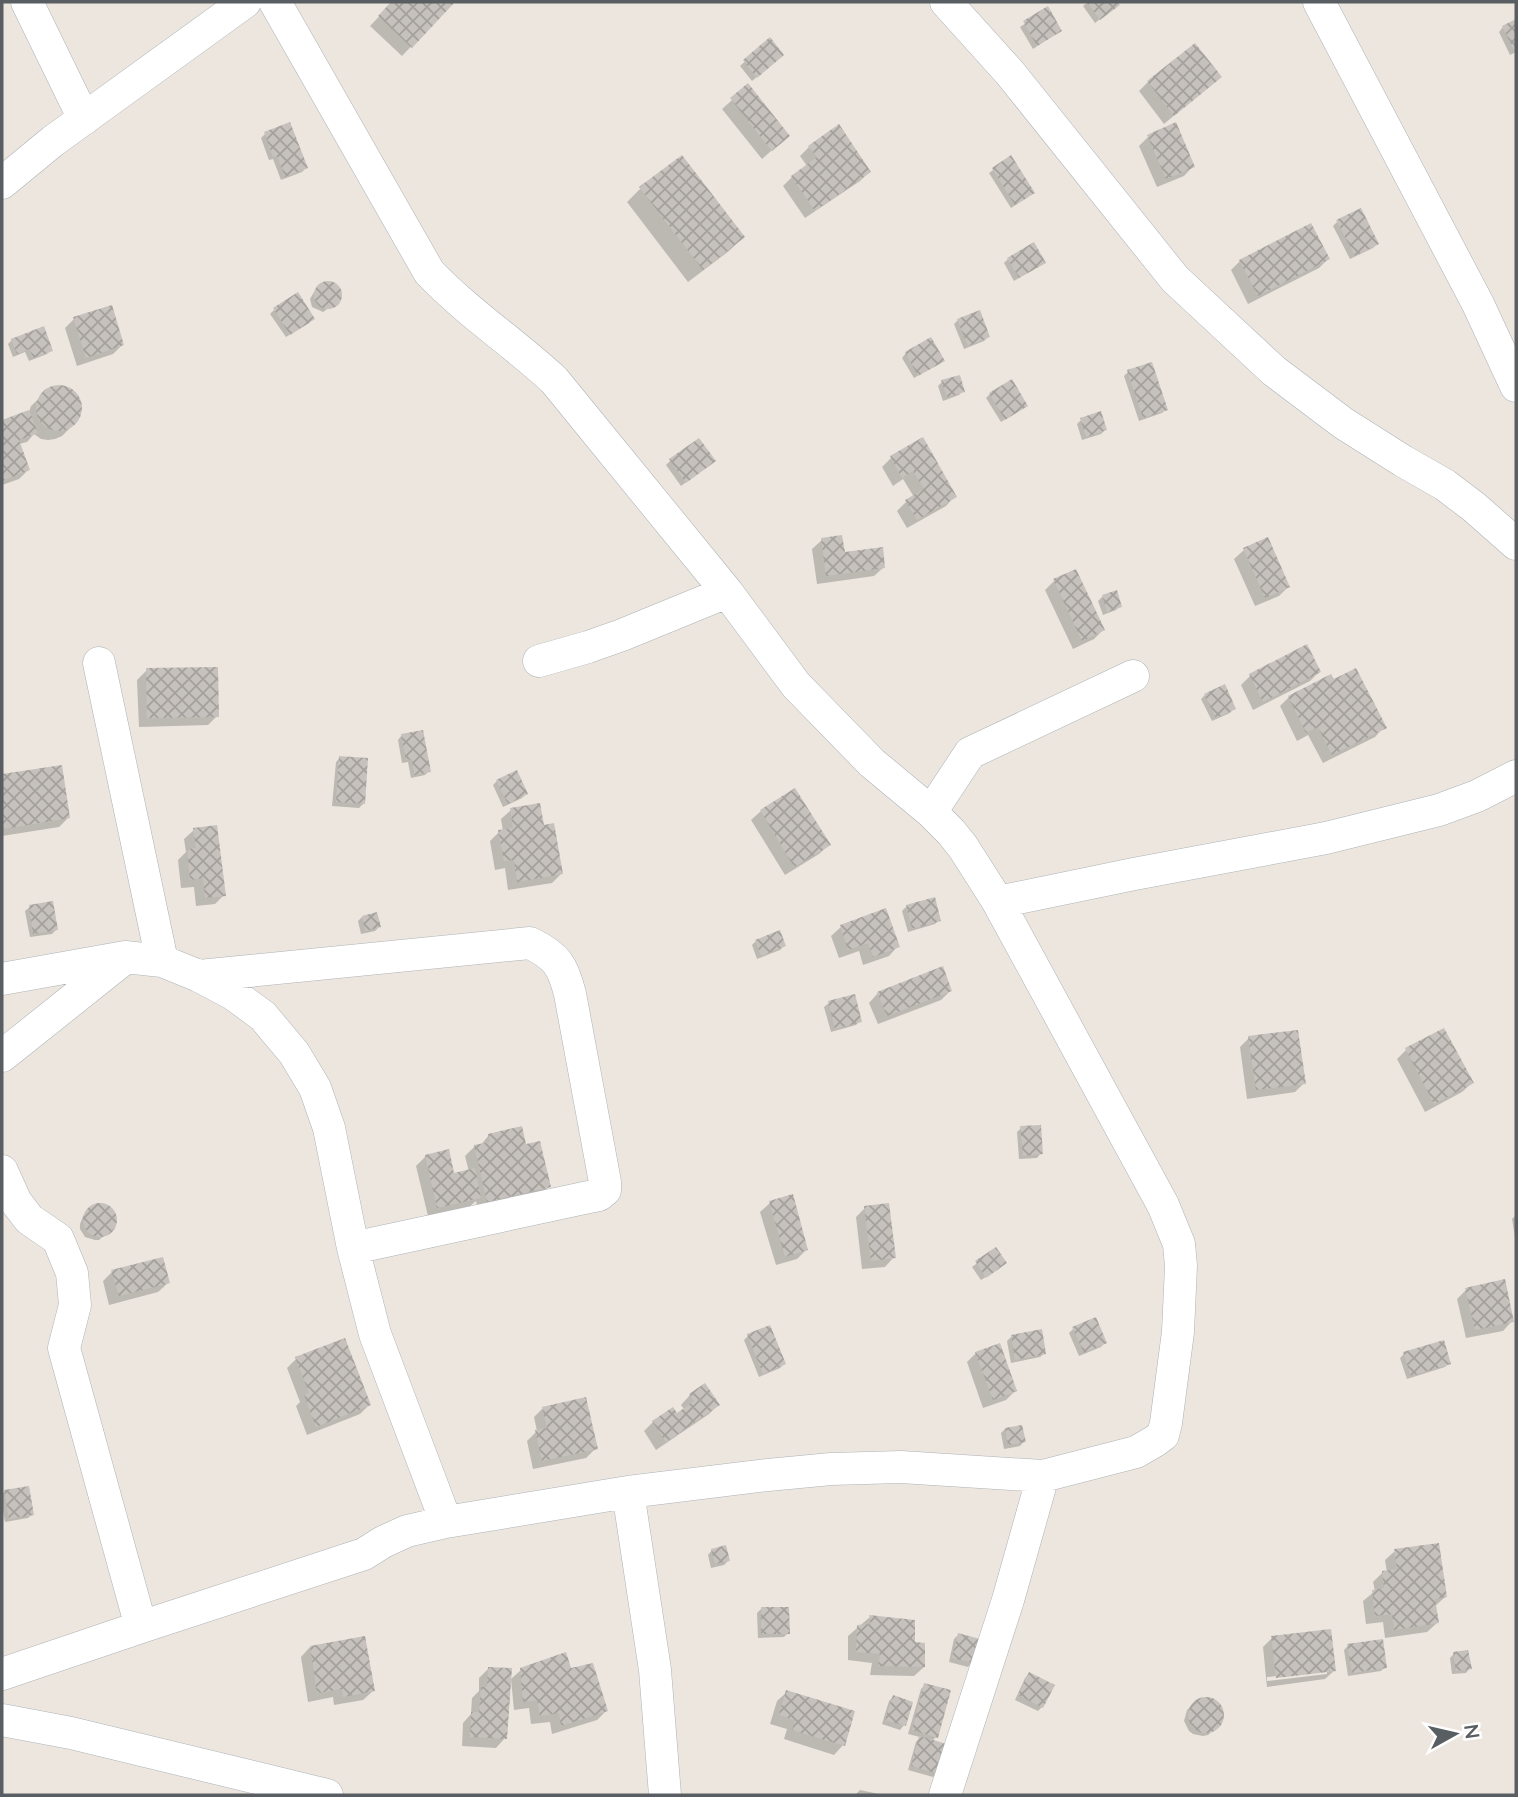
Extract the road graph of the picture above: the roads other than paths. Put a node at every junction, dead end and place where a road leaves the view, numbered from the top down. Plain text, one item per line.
1 (27, 2) edge
2 (245, 2) edge
3 (275, 2) edge
4 (946, 2) edge
5 (1319, 2) edge
6 (84, 119) junction
7 (2, 183) edge
8 (1516, 386) edge
9 (1516, 544) edge
10 (727, 592) junction
11 (539, 661) dead end
12 (99, 663) dead end
13 (1133, 676) dead end
14 (1516, 776) edge
15 (931, 812) junction
16 (998, 902) junction
17 (125, 957) junction
18 (162, 961) junction
19 (199, 976) junction
20 (2, 979) edge
21 (2, 1056) edge
22 (2, 1171) edge
23 (353, 1248) junction
24 (1043, 1476) junction
25 (628, 1492) junction
26 (446, 1522) junction
27 (141, 1627) junction
28 (2, 1674) edge
29 (2, 1720) edge
30 (327, 1795) edge
31 (665, 1795) edge
32 (945, 1795) edge

1 - 6 street
2 - 6 street
3 - 10 street
4 - 9 street
5 - 8 street
6 - 7 street
10 - 11 street
10 - 15 street
12 - 18 street
13 - 15 street
14 - 16 street
15 - 16 street
16 - 24 street
17 - 18 street
17 - 20 street
17 - 21 street
18 - 19 street
19 - 23 street
19 - 23 street
22 - 27 street
23 - 26 street
24 - 25 street
24 - 32 street
25 - 26 street
25 - 31 street
26 - 27 street
27 - 28 street
29 - 30 street

